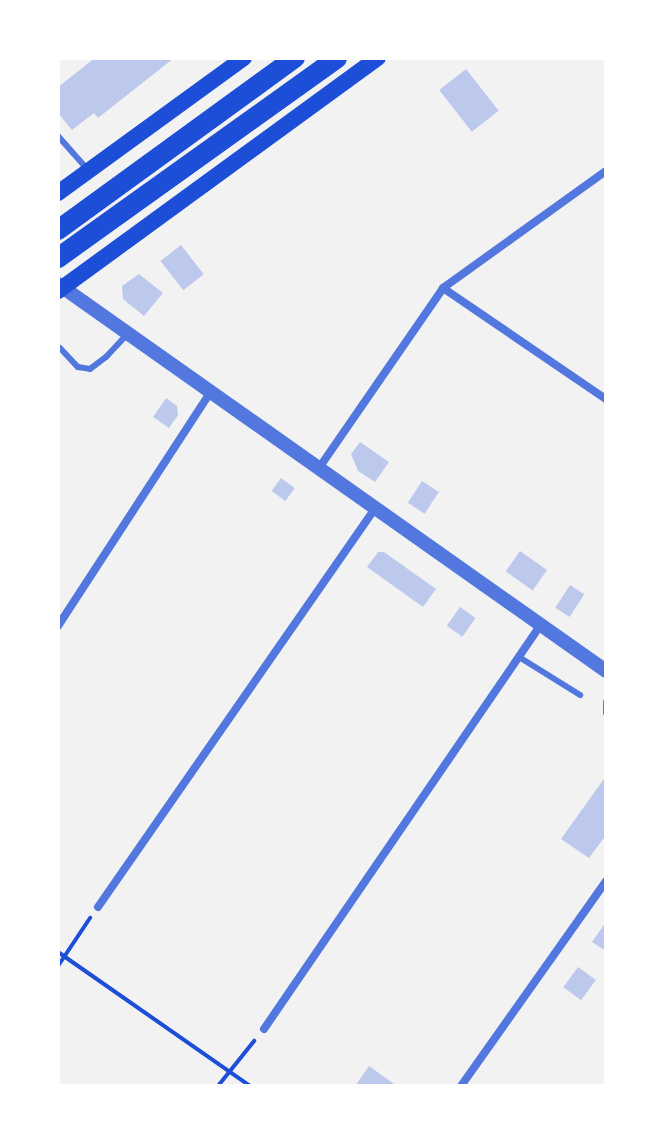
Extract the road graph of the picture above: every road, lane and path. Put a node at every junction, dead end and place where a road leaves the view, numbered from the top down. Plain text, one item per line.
1 (244, 58) edge
2 (295, 58) edge
3 (337, 58) edge
4 (378, 58) edge
5 (58, 136) edge
6 (89, 171) junction
7 (606, 171) edge
8 (58, 193) edge
9 (58, 230) edge
10 (58, 258) edge
11 (60, 287) edge
12 (443, 288) junction
13 (128, 333) junction
14 (60, 348) dead end
15 (210, 393) junction
16 (606, 399) edge
17 (319, 468) junction
18 (375, 509) junction
19 (58, 626) edge
20 (540, 626) junction
21 (519, 657) junction
22 (606, 671) edge
23 (580, 695) dead end
24 (606, 702) edge
25 (606, 713) edge
26 (606, 881) edge
27 (98, 907) joint
28 (58, 952) edge
29 (65, 957) junction
30 (58, 966) edge
31 (264, 1029) joint
32 (230, 1072) junction
33 (218, 1086) edge
34 (250, 1086) edge
35 (461, 1086) edge

1 - 6 main road
2 - 9 main road
3 - 10 main road
4 - 11 main road
5 - 6 lane
6 - 8 main road
7 - 12 street
11 - 13 street
12 - 16 street
12 - 17 street
13 - 14 lane
13 - 15 street
15 - 17 street
15 - 19 street
17 - 18 street
18 - 20 street
18 - 27 street
20 - 21 street
20 - 22 street
21 - 23 lane
21 - 31 street
24 - 25 lane
26 - 35 street
27 - 29 path
28 - 29 path
29 - 30 path
29 - 32 path
31 - 32 path
32 - 33 path
32 - 34 path

